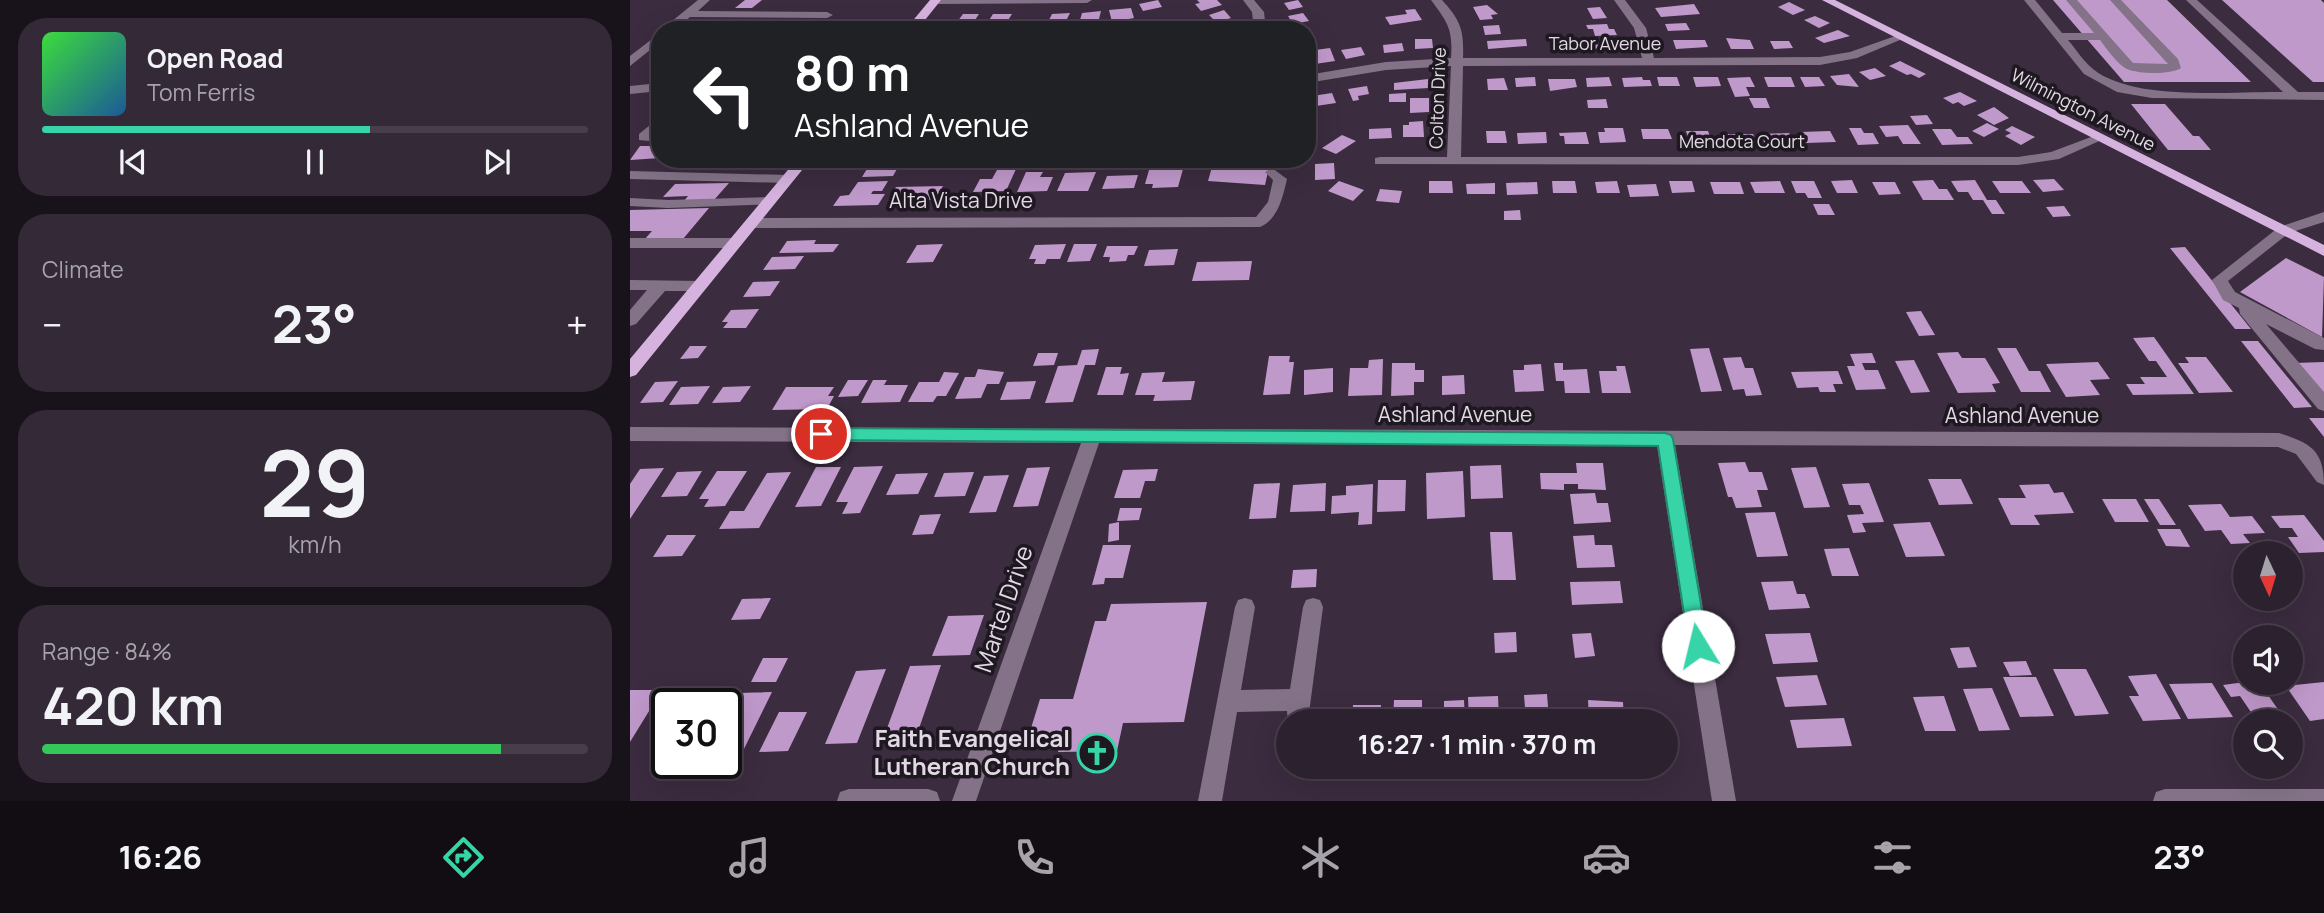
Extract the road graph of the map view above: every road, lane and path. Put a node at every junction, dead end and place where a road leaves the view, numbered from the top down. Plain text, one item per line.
1 (705, 0) edge
2 (1087, 0) edge
3 (1248, 0) edge
4 (1436, 0) edge
5 (1619, 0) edge
6 (1827, 0) edge
7 (2029, 0) edge
8 (2071, 0) edge
9 (2115, 0) edge
10 (2191, 0) edge
11 (935, 1) edge
12 (686, 14) junction
13 (827, 15) dead end
14 (678, 21) edge
15 (918, 21) edge
16 (1259, 21) edge
17 (2059, 36) junction
18 (1901, 37) junction
19 (2104, 37) junction
20 (651, 44) edge
21 (630, 61) edge
22 (1458, 62) junction
23 (1649, 62) junction
24 (1316, 78) edge
25 (633, 86) edge
26 (651, 87) edge
27 (2294, 96) junction
28 (2324, 96) edge
29 (2099, 138) junction
30 (1380, 161) dead end
31 (1454, 161) junction
32 (797, 168) edge
33 (1272, 172) dead end
34 (630, 175) edge
35 (788, 179) junction
36 (770, 201) junction
37 (630, 202) edge
38 (2324, 217) edge
39 (752, 223) junction
40 (2284, 230) junction
41 (630, 243) edge
42 (735, 243) junction
43 (2324, 251) edge
44 (630, 285) edge
45 (661, 285) junction
46 (700, 286) junction
47 (2241, 303) junction
48 (630, 320) edge
49 (2324, 344) edge
50 (630, 371) edge
51 (2324, 404) edge
52 (630, 434) edge
53 (1093, 434) junction
54 (1665, 439) junction
55 (2324, 477) edge
56 (1245, 607) dead end
57 (1312, 607) dead end
58 (1228, 701) junction
59 (1290, 709) edge
60 (1298, 709) edge
61 (849, 801) edge
62 (928, 801) edge
63 (964, 801) edge
64 (1210, 801) edge
65 (1724, 801) edge
66 (2165, 801) edge
67 (2324, 801) edge

1 - 12 street
2 - 11 street
3 - 16 street
4 - 22 street, Colton Drive
5 - 23 street
6 - 18 main road, Wilmington Avenue
7 - 17 street
8 - 19 street
9 - 19 street
10 - 27 street
11 - 15 main road
12 - 13 street
12 - 14 street
17 - 19 street
17 - 27 street
18 - 23 street, Tabor Avenue
18 - 29 main road, Wilmington Avenue
20 - 21 street
22 - 23 street, Tabor Avenue
22 - 24 street, Tabor Avenue
22 - 31 street, Colton Drive
25 - 26 street
27 - 28 street
29 - 31 street, Mendota Court
29 - 40 main road, Wilmington Avenue
30 - 31 street, Mendota Court
32 - 35 main road
33 - 39 street, Alta Vista Drive
34 - 35 street
35 - 36 main road
36 - 37 street
36 - 39 main road
38 - 40 street
39 - 42 main road
40 - 43 main road, Wilmington Avenue
40 - 47 street
41 - 42 street
42 - 46 main road
44 - 45 street
45 - 46 street
45 - 48 street
46 - 50 main road
47 - 49 street
47 - 51 street
52 - 53 street, Ashland Avenue
53 - 54 street, Ashland Avenue
53 - 63 street, Martel Drive
54 - 55 street, Ashland Avenue
54 - 65 street
56 - 58 street
57 - 60 street
58 - 59 street
58 - 64 street
61 - 62 street
66 - 67 street

